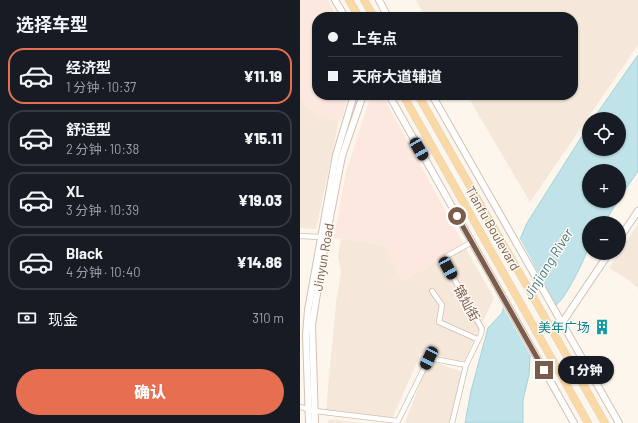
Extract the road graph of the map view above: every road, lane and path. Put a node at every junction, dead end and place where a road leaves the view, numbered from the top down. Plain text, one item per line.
1 (335, 0) edge
2 (349, 0) edge
3 (364, 0) edge
4 (378, 0) edge
5 (342, 12) edge
6 (355, 12) edge
7 (371, 12) edge
8 (385, 12) edge
9 (352, 100) edge
10 (361, 100) edge
11 (392, 100) edge
12 (406, 100) edge
13 (421, 100) edge
14 (435, 100) edge
15 (638, 211) edge
16 (626, 229) edge
17 (300, 236) edge
18 (324, 238) junction
19 (472, 242) junction
20 (604, 260) edge
21 (432, 291) dead end
22 (562, 323) junction
23 (477, 339) junction
24 (466, 365) junction
25 (300, 407) edge
26 (312, 410) junction
27 (309, 423) edge
28 (315, 423) edge
29 (452, 423) edge
30 (574, 423) edge
31 (588, 423) edge
32 (604, 423) edge
33 (619, 423) edge

1 - 5 street
2 - 6 main road
3 - 7 main road
4 - 8 street
9 - 18 street, Jinyun Road
10 - 18 street, Jinyun Road
11 - 19 street
12 - 31 main road, Tianfu Boulevard
13 - 32 main road, Tianfu Boulevard
14 - 22 street
15 - 16 street
17 - 18 street
18 - 26 street, Jinyun Road
19 - 23 street, 锦灿街
19 - 30 street
20 - 22 street
21 - 23 street
22 - 33 street
23 - 24 street, 锦灿街
24 - 26 street
24 - 29 street, 锦灿街
25 - 26 street
26 - 27 street, Jinyun Road
26 - 28 street, Jinyun Road

